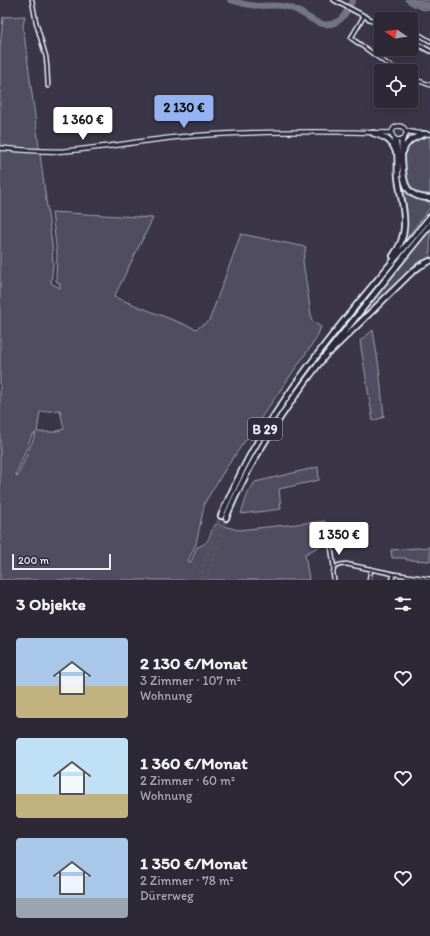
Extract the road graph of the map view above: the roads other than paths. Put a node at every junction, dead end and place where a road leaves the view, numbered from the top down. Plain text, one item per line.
1 (32, 0) edge
2 (334, 0) edge
3 (364, 16) junction
4 (374, 21) edge
5 (418, 36) edge
6 (430, 41) edge
7 (418, 44) edge
8 (430, 51) edge
9 (388, 64) edge
10 (418, 81) edge
11 (430, 85) edge
12 (48, 86) dead end
13 (406, 131) junction
14 (373, 133) junction
15 (392, 133) junction
16 (416, 133) junction
17 (424, 134) junction
18 (430, 134) edge
19 (404, 138) junction
20 (396, 140) junction
21 (0, 148) edge
22 (400, 158) junction
23 (430, 198) edge
24 (430, 216) edge
25 (430, 225) edge
26 (430, 261) edge
27 (385, 271) junction
28 (322, 358) junction
29 (221, 516) tunnel mouth
30 (226, 518) tunnel mouth
31 (330, 547) dead end
32 (334, 568) junction
33 (371, 570) junction
34 (394, 574) junction
35 (413, 578) edge
36 (430, 579) edge
37 (334, 580) edge
38 (369, 580) edge
39 (392, 580) edge

1 - 12 street
2 - 3 street
3 - 4 street
3 - 9 street
5 - 6 street
7 - 8 street
10 - 11 street
13 - 15 main road
13 - 16 main road
13 - 19 main road
14 - 15 main road
14 - 21 main road
14 - 22 highway
15 - 20 main road
16 - 17 main road
16 - 19 main road
17 - 18 main road
17 - 22 highway
19 - 20 main road
19 - 22 highway
20 - 22 highway
22 - 23 highway
22 - 27 highway
24 - 27 highway, B 29
25 - 28 highway, B 29
26 - 28 highway
27 - 29 highway, B 29
28 - 30 highway, B 29
31 - 32 street
32 - 33 street
32 - 37 street
33 - 34 street
33 - 38 street
34 - 35 street
34 - 39 street
35 - 36 street

